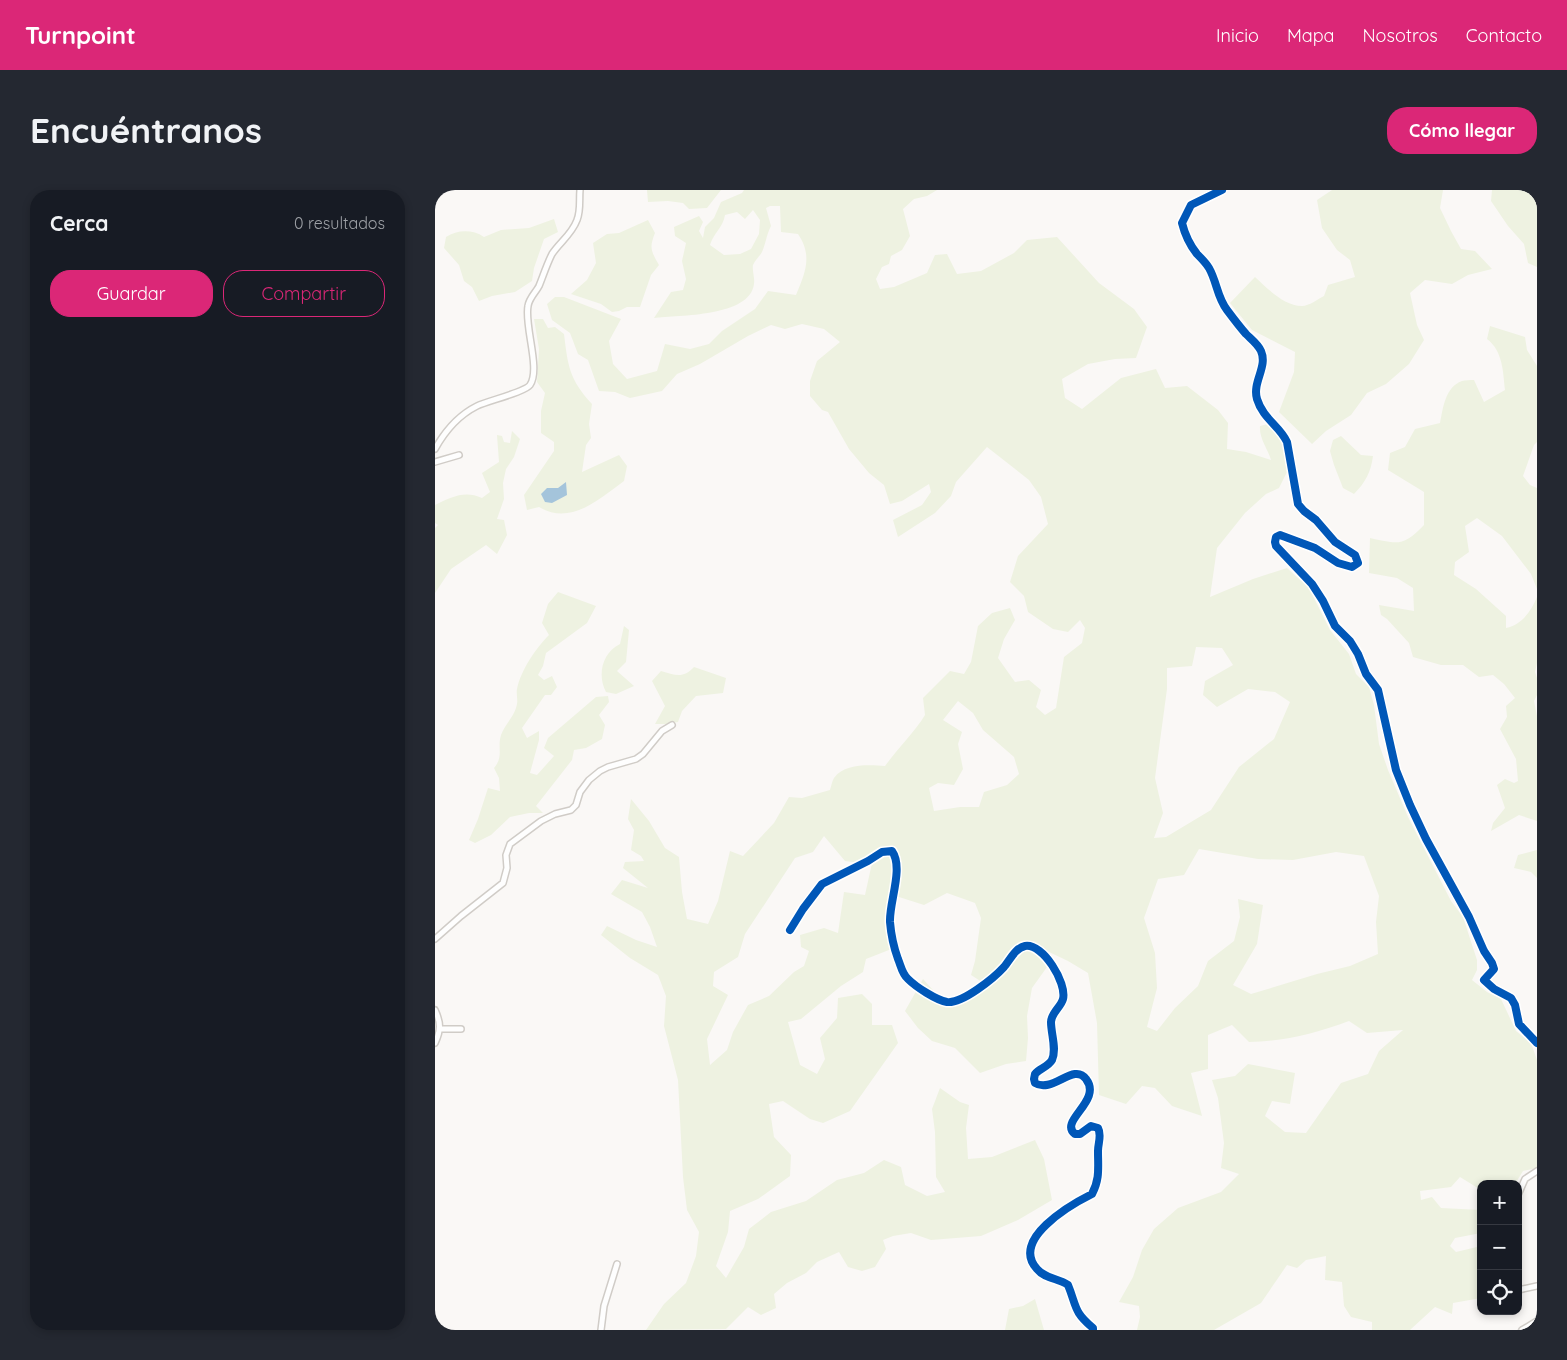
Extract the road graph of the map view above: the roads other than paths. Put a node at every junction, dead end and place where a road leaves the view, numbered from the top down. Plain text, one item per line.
1 (581, 190) edge
2 (1223, 190) edge
3 (435, 449) edge
4 (459, 455) dead end
5 (435, 462) edge
6 (672, 725) dead end
7 (790, 930) dead end
8 (435, 939) edge
9 (435, 1010) edge
10 (441, 1029) junction
11 (461, 1029) dead end
12 (435, 1043) edge
13 (1537, 1043) edge
14 (1537, 1171) edge
15 (1522, 1186) edge
16 (617, 1264) dead end
17 (1537, 1286) edge
18 (1522, 1289) edge
19 (1537, 1321) edge
20 (601, 1330) edge
21 (1093, 1330) edge
22 (1522, 1330) edge

1 - 3 street
2 - 13 street
4 - 5 street
6 - 8 street
7 - 21 street
9 - 10 street
10 - 11 street
10 - 12 street
14 - 15 street
16 - 20 street
17 - 18 street
19 - 22 street

